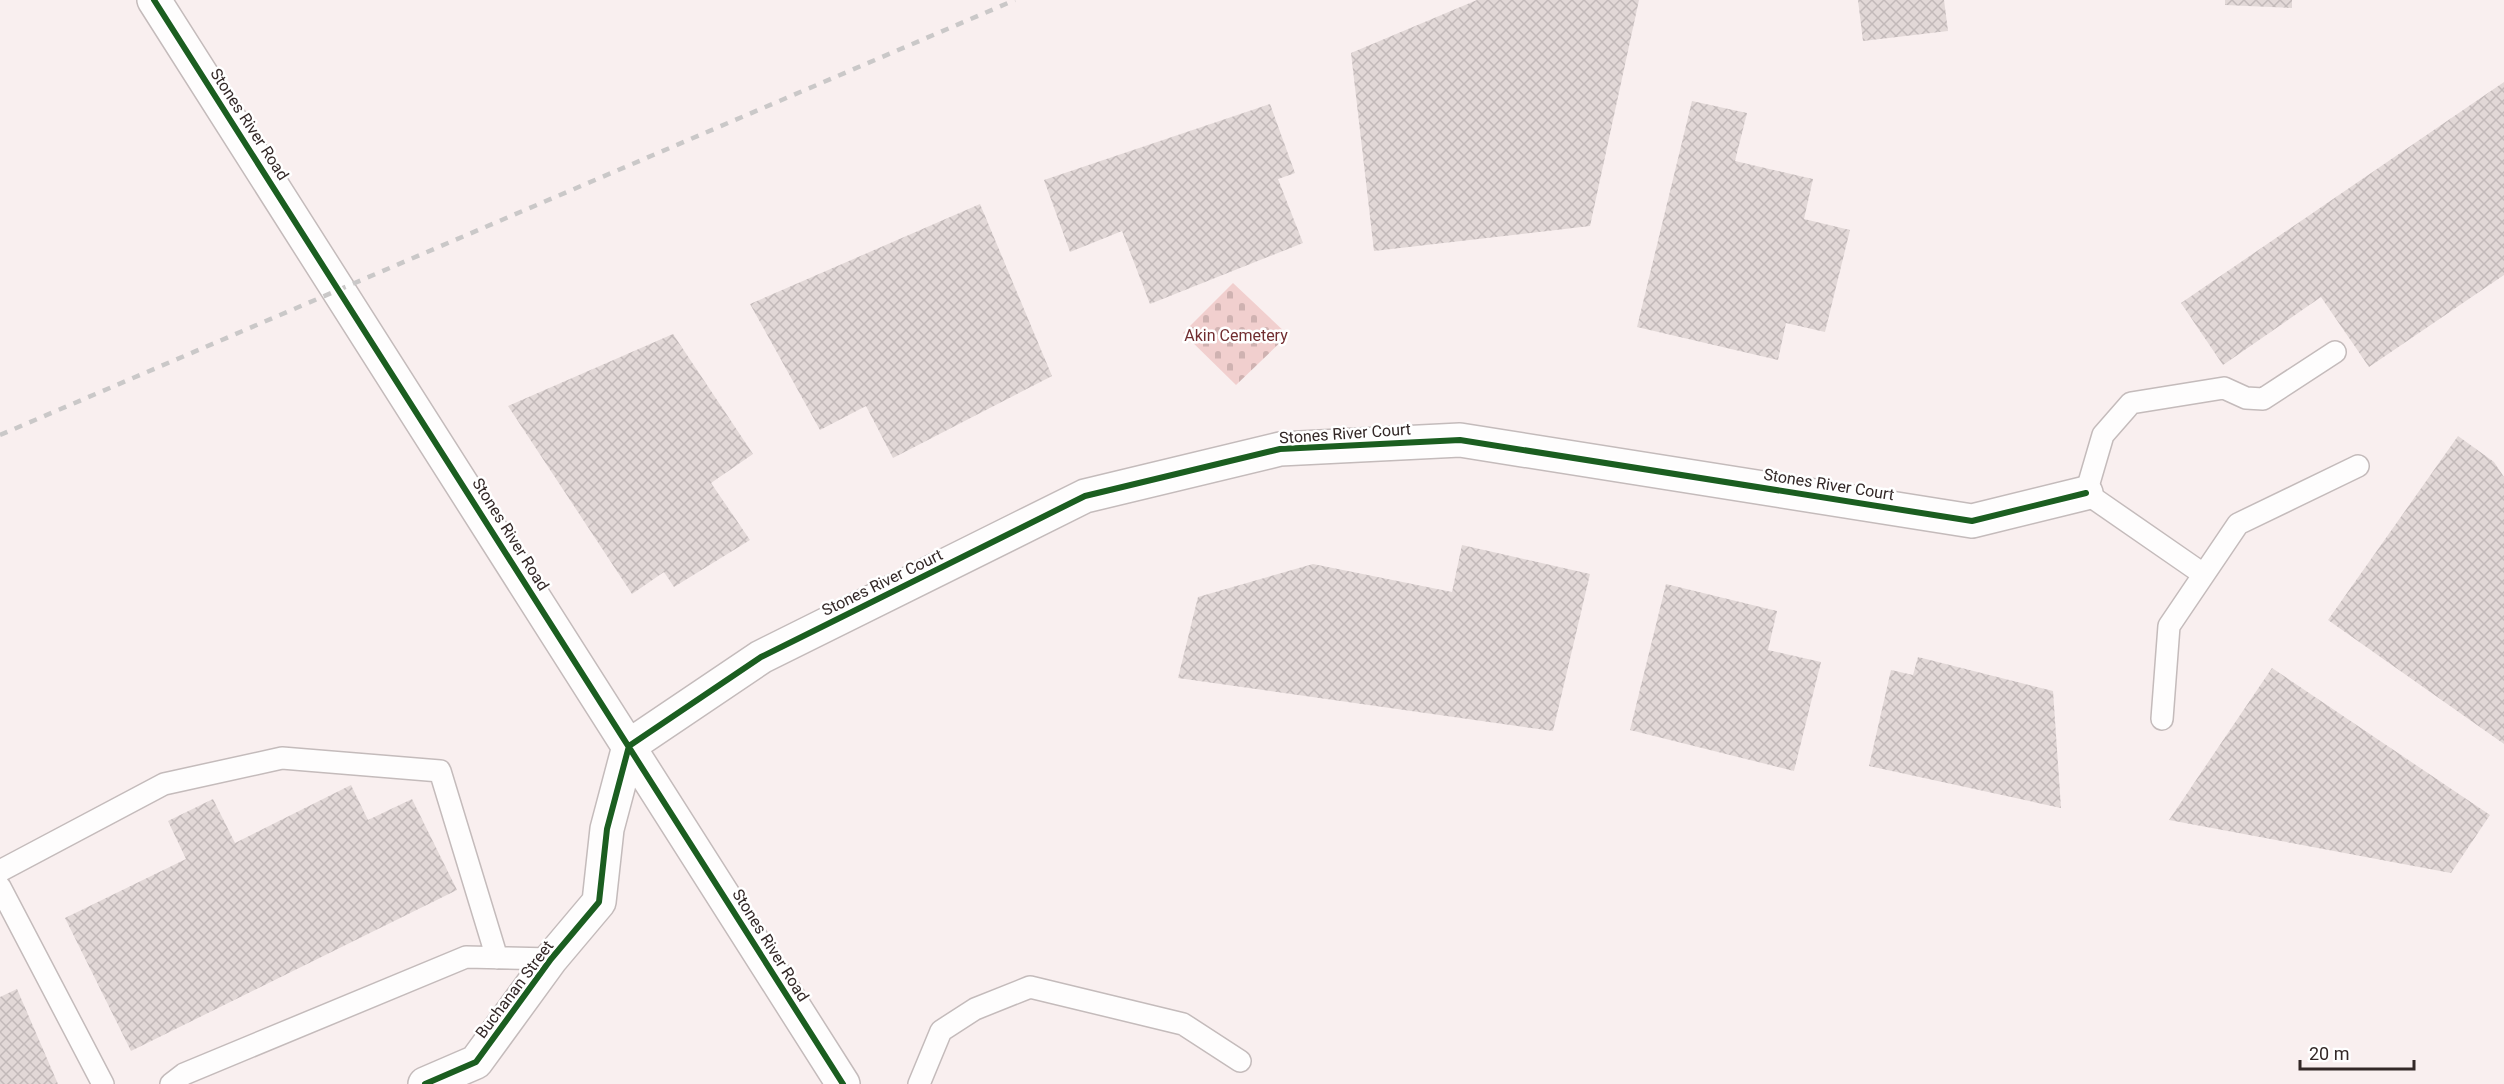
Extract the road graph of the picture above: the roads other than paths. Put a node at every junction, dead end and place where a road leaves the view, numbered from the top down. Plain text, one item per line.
1 (154, 0) edge
2 (2335, 352) dead end
3 (2358, 466) dead end
4 (2086, 493) junction
5 (2203, 574) junction
6 (2162, 719) dead end
7 (629, 746) junction
8 (0, 871) edge
9 (0, 887) edge
10 (497, 958) junction
11 (551, 959) junction
12 (1240, 1061) dead end
13 (103, 1084) edge
14 (171, 1084) edge
15 (425, 1084) edge
16 (843, 1084) edge
17 (919, 1084) edge

1 - 7 street, Stones River Road
2 - 4 lane
3 - 5 lane
4 - 5 lane
4 - 7 street, Stones River Court
5 - 6 lane
7 - 11 street, Buchanan Street
7 - 16 street, Stones River Road
8 - 10 lane
9 - 13 lane
10 - 11 lane
10 - 14 lane
11 - 15 street, Buchanan Street
12 - 17 lane

